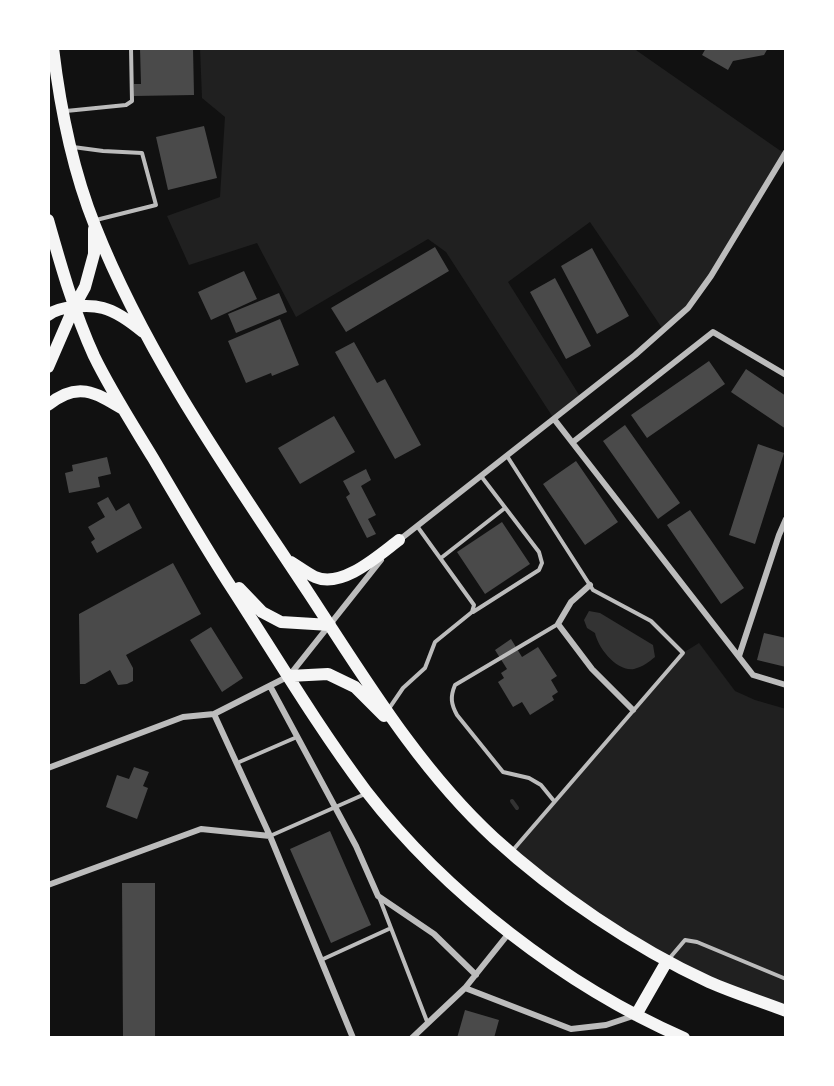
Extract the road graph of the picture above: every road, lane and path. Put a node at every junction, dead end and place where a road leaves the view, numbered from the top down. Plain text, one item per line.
1 (53, 48) edge
2 (131, 48) edge
3 (63, 111) junction
4 (71, 147) junction
5 (786, 152) edge
6 (48, 220) edge
7 (93, 222) junction
8 (74, 307) junction
9 (48, 315) edge
10 (146, 334) junction
11 (48, 367) edge
12 (786, 375) edge
13 (48, 405) edge
14 (124, 410) junction
15 (554, 419) junction
16 (573, 442) junction
17 (507, 456) junction
18 (481, 476) junction
19 (505, 508) junction
20 (786, 519) edge
21 (417, 526) junction
22 (779, 535) junction
23 (786, 538) edge
24 (399, 540) junction
25 (286, 558) junction
26 (441, 558) junction
27 (217, 566) junction
28 (590, 585) junction
29 (472, 612) junction
30 (558, 624) junction
31 (330, 625) junction
32 (739, 656) junction
33 (289, 676) junction
34 (786, 685) edge
35 (270, 686) junction
36 (633, 710) junction
37 (387, 711) junction
38 (214, 714) junction
39 (297, 737) junction
40 (405, 737) junction
41 (236, 763) junction
42 (48, 768) edge
43 (368, 793) junction
44 (554, 801) junction
45 (335, 809) junction
46 (270, 836) junction
47 (510, 852) junction
48 (48, 885) edge
49 (378, 896) junction
50 (391, 927) junction
51 (509, 933) junction
52 (321, 960) junction
53 (667, 961) junction
54 (476, 975) junction
55 (786, 978) edge
56 (465, 988) junction
57 (786, 1011) edge
58 (636, 1015) junction
59 (429, 1024) junction
60 (571, 1029) junction
61 (353, 1038) edge
62 (412, 1038) edge
63 (569, 1038) edge
64 (684, 1038) edge

1 - 3 main road
2 - 3 lane
3 - 4 main road
4 - 7 main road
4 - 7 lane
5 - 15 street
6 - 8 main road
7 - 8 main road
7 - 10 main road
8 - 9 main road
8 - 10 main road
8 - 11 main road
8 - 14 main road
10 - 25 main road
12 - 16 street
13 - 14 main road
14 - 27 main road
15 - 16 street
15 - 17 street
16 - 32 street
17 - 18 street
17 - 28 lane
18 - 19 lane
18 - 21 street
19 - 26 lane
19 - 29 lane
20 - 22 street
21 - 24 street
21 - 26 lane
22 - 23 street
22 - 32 street
24 - 25 main road
24 - 31 street
25 - 31 main road
26 - 29 lane
27 - 31 main road
27 - 33 main road
28 - 30 street
28 - 36 lane
29 - 37 lane
30 - 36 street
30 - 44 lane
31 - 33 street
31 - 37 main road
32 - 34 street
33 - 35 street
33 - 40 main road
33 - 43 main road
35 - 38 street
35 - 39 street
36 - 44 lane
37 - 40 main road
38 - 41 street
38 - 42 street
39 - 41 lane
39 - 45 street
40 - 47 main road
41 - 46 street
43 - 45 lane
43 - 51 main road
44 - 47 lane
45 - 46 lane
45 - 49 street
46 - 48 street
46 - 52 street
47 - 53 main road
49 - 50 lane
49 - 54 street
50 - 52 lane
50 - 59 lane
51 - 54 street
51 - 58 main road
52 - 61 street
53 - 55 lane
53 - 57 main road
53 - 58 main road
54 - 56 street
56 - 59 street
56 - 60 street
58 - 60 street
58 - 64 main road
59 - 62 street
60 - 63 street

